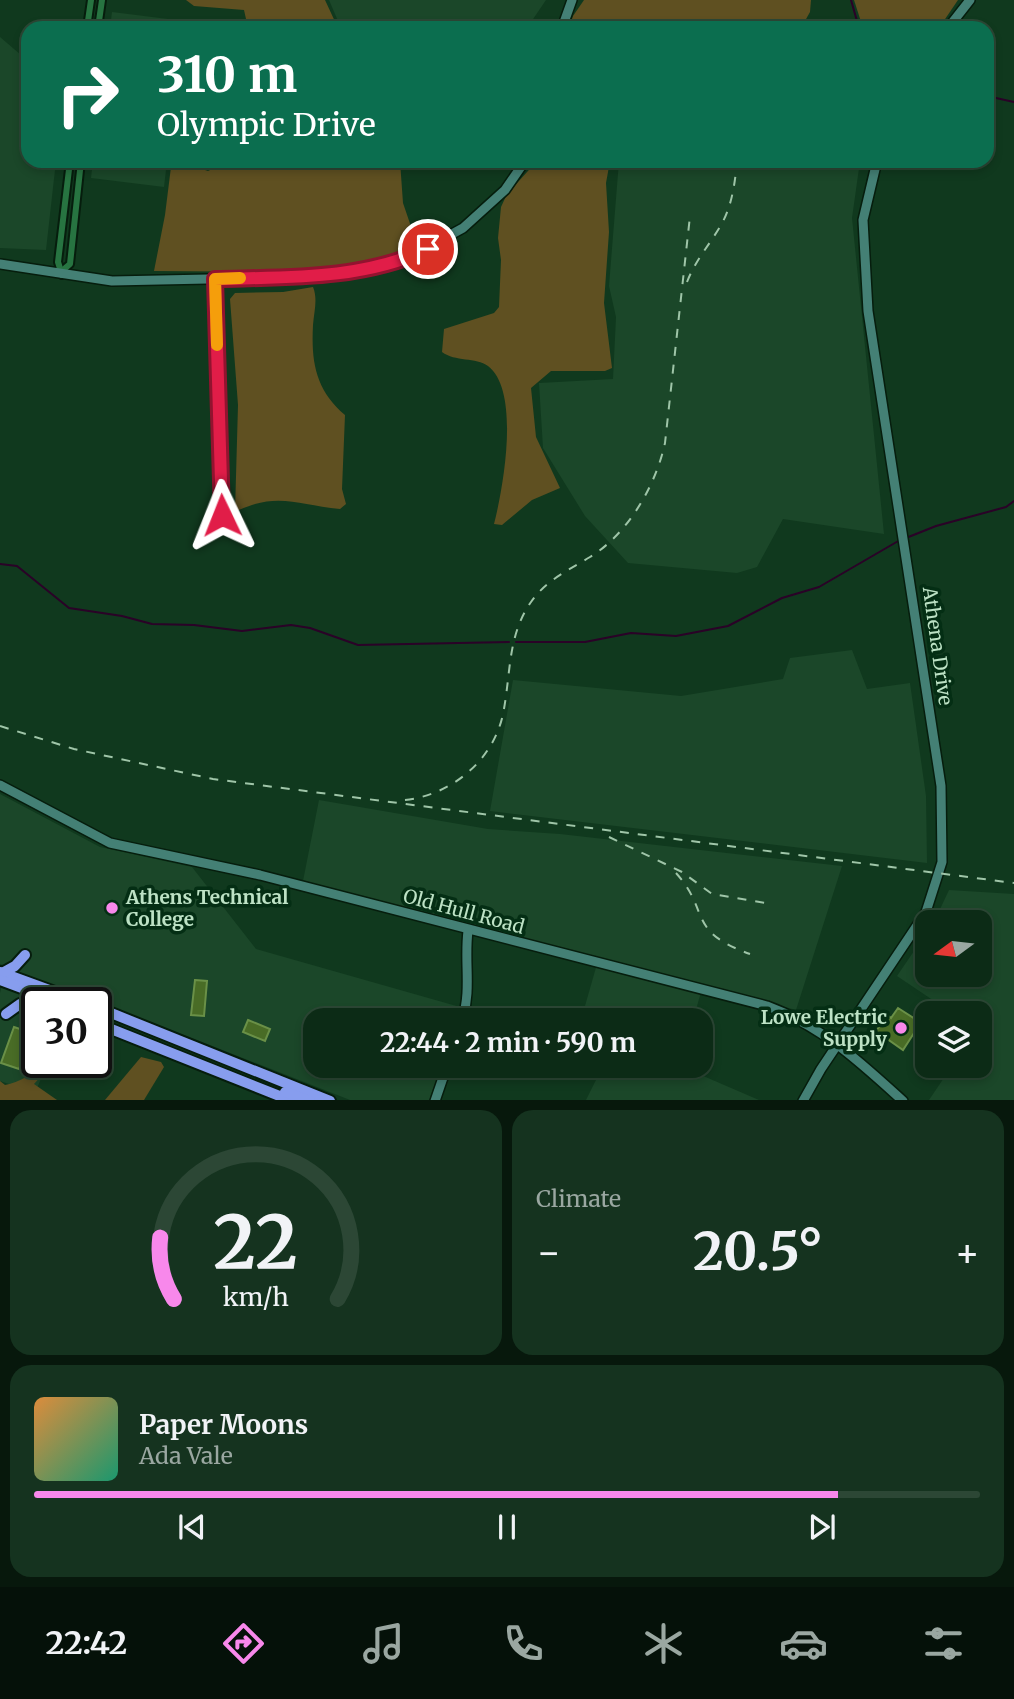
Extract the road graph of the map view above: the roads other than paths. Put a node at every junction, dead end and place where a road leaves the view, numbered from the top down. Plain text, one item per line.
1 (91, 0) edge
2 (102, 0) edge
3 (572, 0) edge
4 (970, 0) edge
5 (88, 21) edge
6 (99, 21) edge
7 (564, 21) edge
8 (954, 21) edge
9 (69, 168) edge
10 (81, 168) edge
11 (520, 168) edge
12 (875, 168) edge
13 (0, 264) edge
14 (62, 273) junction
15 (215, 279) junction
16 (222, 515) dead end
17 (0, 785) edge
18 (468, 931) junction
19 (24, 955) dead end
20 (1, 975) edge
21 (37, 987) edge
22 (0, 988) edge
23 (21, 988) edge
24 (21, 996) edge
25 (21, 1004) edge
26 (465, 1008) edge
27 (112, 1013) edge
28 (6, 1014) dead end
29 (112, 1020) edge
30 (112, 1029) edge
31 (186, 1041) junction
32 (839, 1043) junction
33 (443, 1078) edge
34 (258, 1086) junction
35 (290, 1100) edge
36 (307, 1100) edge
37 (328, 1100) edge
38 (435, 1100) edge
39 (804, 1100) edge
40 (902, 1100) edge

1 - 5 street
2 - 6 street
3 - 7 street
4 - 8 street
9 - 14 street
10 - 14 street
11 - 15 street
12 - 32 street, Athena Drive
13 - 14 street
14 - 15 street
15 - 16 street
17 - 18 street, Old Hull Road
18 - 26 street
18 - 32 street, Old Hull Road
19 - 20 highway
20 - 21 highway
20 - 23 highway
22 - 24 highway
25 - 28 highway
27 - 31 highway
29 - 31 highway
30 - 34 highway
31 - 37 highway
32 - 39 street, Athena Drive
32 - 40 street, Old Hull Road
33 - 38 street
34 - 35 highway
34 - 36 highway

